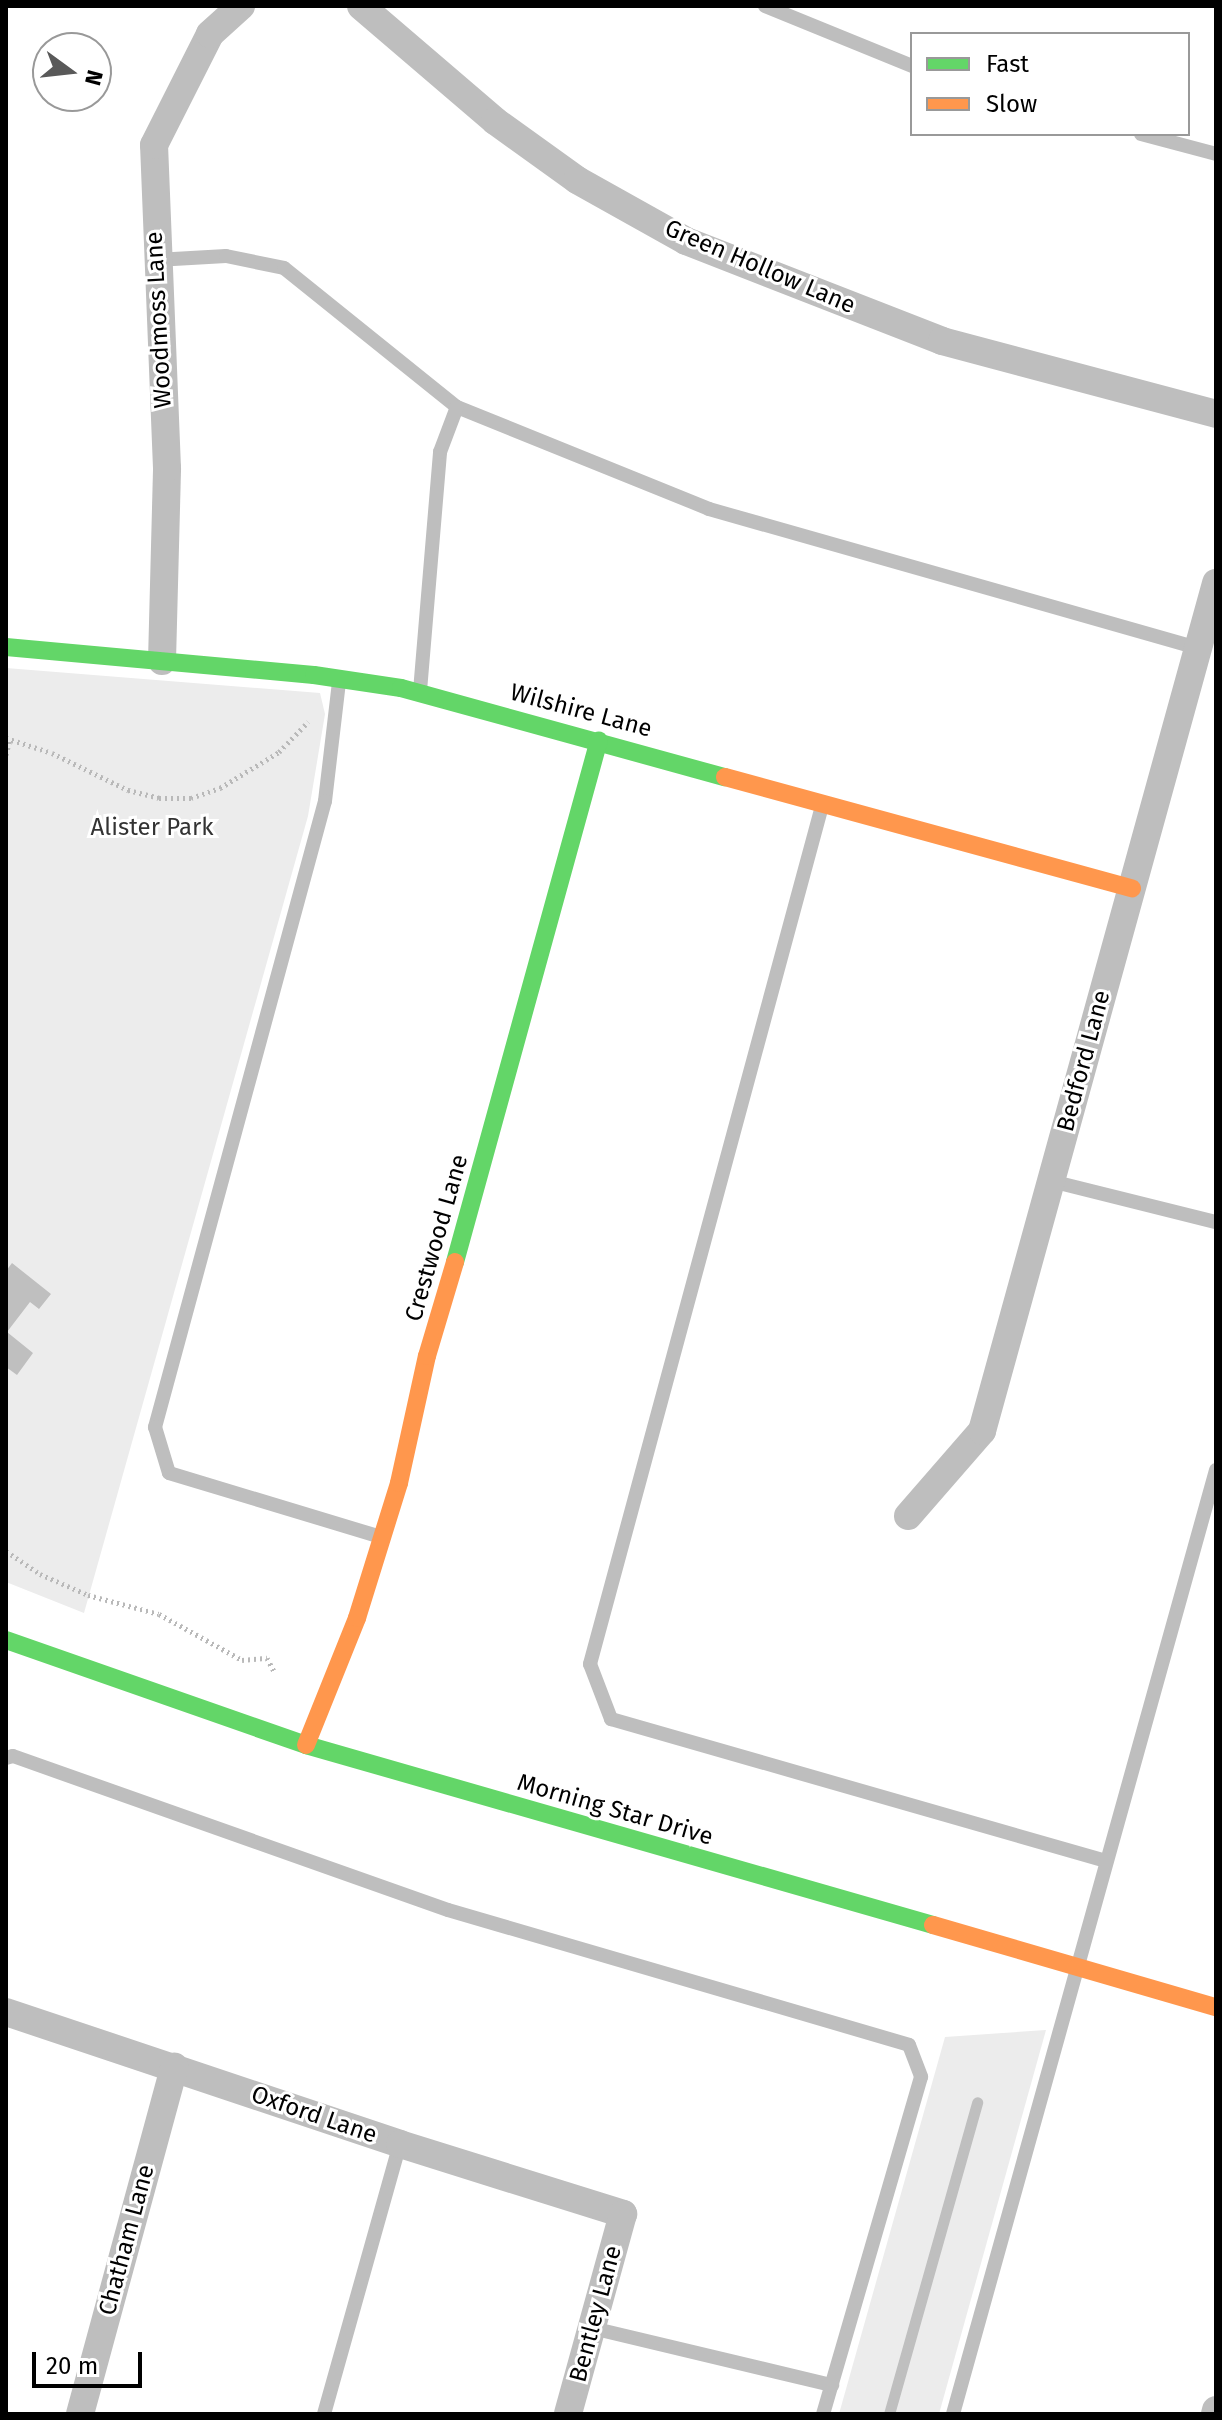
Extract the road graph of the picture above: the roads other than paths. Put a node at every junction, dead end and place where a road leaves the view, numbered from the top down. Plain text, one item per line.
1 (241, 6) edge
2 (361, 6) edge
3 (765, 6) edge
4 (910, 65) edge
5 (1148, 136) edge
6 (1216, 154) edge
7 (156, 260) junction
8 (457, 407) junction
9 (1216, 414) edge
10 (1216, 583) edge
11 (6, 647) edge
12 (1198, 648) junction
13 (162, 661) junction
14 (339, 679) junction
15 (420, 693) junction
16 (599, 740) junction
17 (823, 803) junction
18 (1132, 888) junction
19 (1051, 1181) junction
20 (1216, 1222) edge
21 (1216, 1470) edge
22 (908, 1516) dead end
23 (382, 1537) junction
24 (6, 1640) edge
25 (306, 1745) junction
26 (6, 1758) edge
27 (1106, 1861) junction
28 (1076, 1968) junction
29 (1216, 2007) edge
30 (6, 2012) edge
31 (174, 2067) junction
32 (400, 2144) junction
33 (623, 2214) joint
34 (592, 2328) junction
35 (832, 2385) junction
36 (80, 2414) edge
37 (324, 2414) edge
38 (568, 2414) edge
39 (823, 2414) edge
40 (953, 2414) edge

1 - 7 street, Woodmoss Lane
2 - 9 street, Green Hollow Lane
3 - 4 lane
5 - 6 lane
7 - 8 lane
7 - 13 street, Woodmoss Lane
8 - 12 lane
8 - 15 lane
10 - 12 street, Bedford Lane
11 - 13 street, Wilshire Lane
12 - 18 street, Bedford Lane
13 - 14 street, Wilshire Lane
14 - 15 street, Wilshire Lane
14 - 23 lane
15 - 16 street, Wilshire Lane
16 - 17 street, Wilshire Lane
16 - 23 street, Crestwood Lane
17 - 18 street, Wilshire Lane
17 - 27 lane
18 - 19 street, Bedford Lane
19 - 20 lane
19 - 22 street, Bedford Lane
21 - 27 lane
23 - 25 street, Crestwood Lane
24 - 25 street, Morning Star Drive
25 - 28 street, Morning Star Drive
26 - 35 lane
27 - 28 lane
28 - 29 street, Morning Star Drive
28 - 40 lane
30 - 31 street, Oxford Lane
31 - 32 street, Oxford Lane
31 - 36 street, Chatham Lane
32 - 33 street, Oxford Lane
32 - 37 lane
33 - 34 street, Bentley Lane
34 - 35 lane
34 - 38 street, Bentley Lane
35 - 39 lane

